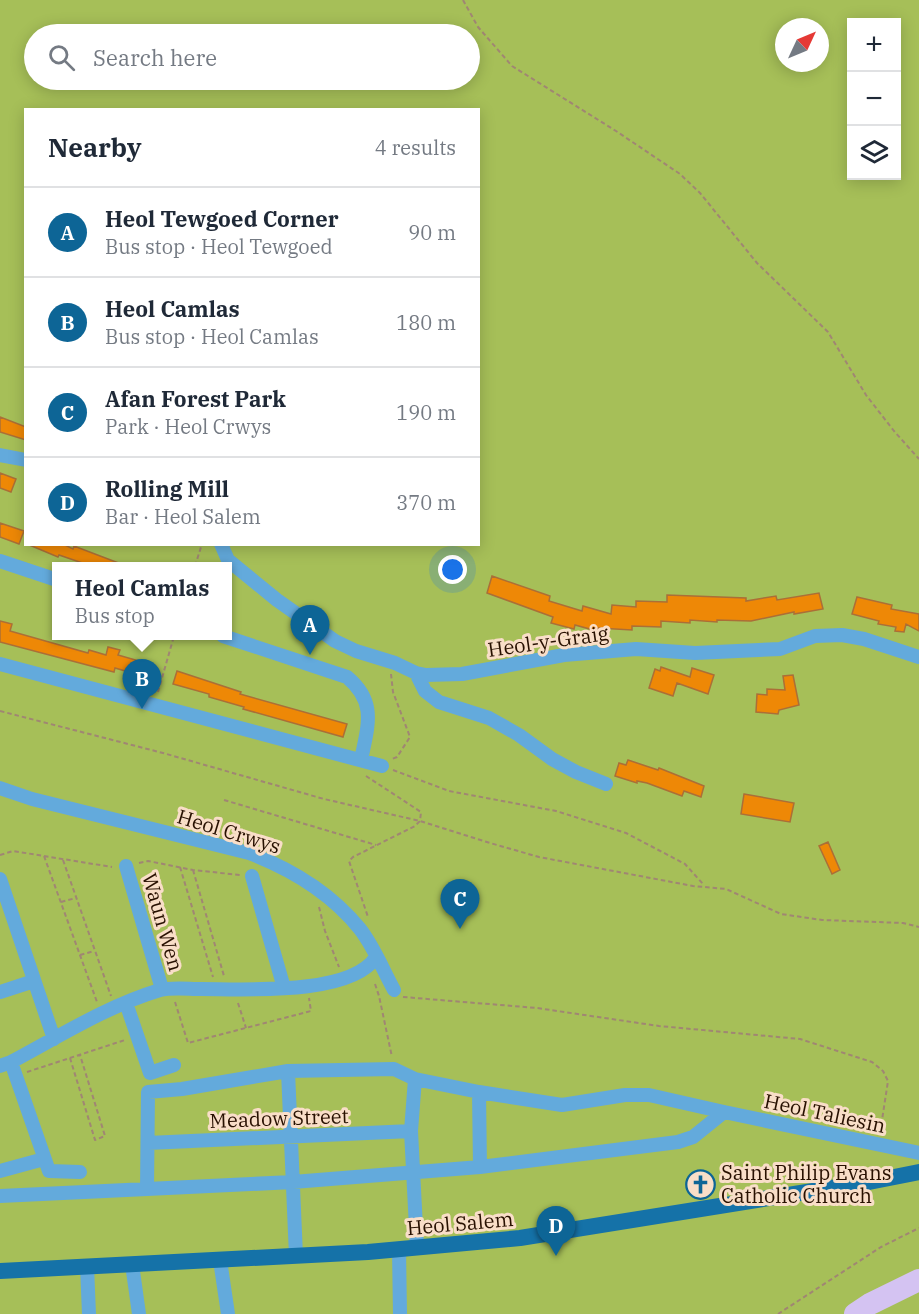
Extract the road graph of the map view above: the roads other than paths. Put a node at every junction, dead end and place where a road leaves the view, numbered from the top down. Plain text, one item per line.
1 (0, 455) edge
2 (24, 460) edge
3 (222, 546) edge
4 (0, 561) edge
5 (230, 562) edge
6 (232, 563) edge
7 (52, 578) edge
8 (232, 639) edge
9 (919, 657) edge
10 (0, 664) edge
11 (416, 673) junction
12 (355, 758) junction
13 (382, 766) road end
14 (606, 784) dead end
15 (0, 788) edge
16 (126, 866) dead end
17 (252, 876) dead end
18 (0, 879) edge
19 (373, 962) junction
20 (34, 981) junction
21 (284, 988) junction
22 (166, 989) junction
23 (0, 992) edge
24 (396, 993) road end
25 (121, 1005) junction
26 (54, 1039) junction
27 (174, 1065) dead end
28 (9, 1068) edge
29 (288, 1071) junction
30 (415, 1079) junction
31 (479, 1092) junction
32 (724, 1112) junction
33 (411, 1131) junction
34 (291, 1137) junction
35 (148, 1143) junction
36 (919, 1152) edge
37 (44, 1159) junction
38 (480, 1167) junction
39 (0, 1171) edge
40 (80, 1172) dead end
41 (919, 1172) edge
42 (413, 1174) junction
43 (293, 1182) junction
44 (147, 1189) junction
45 (0, 1196) edge
46 (417, 1247) junction
47 (399, 1249) junction
48 (296, 1256) junction
49 (220, 1260) junction
50 (132, 1264) junction
51 (87, 1266) junction
52 (0, 1271) edge
53 (88, 1314) edge
54 (139, 1314) edge
55 (228, 1314) edge
56 (400, 1314) edge

1 - 2 street
3 - 5 street, Heol-y-Graig
4 - 7 street
6 - 11 street, Heol-y-Graig
8 - 12 street
9 - 11 street, Heol-y-Graig
10 - 12 street
11 - 14 street
12 - 13 street
15 - 19 street, Heol Crwys
16 - 22 street, Waun Wen
17 - 21 street
18 - 20 street
19 - 21 street, Waun Wen
19 - 24 street, Heol Crwys
20 - 23 street
20 - 26 street
21 - 22 street, Waun Wen
22 - 25 street, Waun Wen
25 - 26 street, Waun Wen
25 - 27 street
26 - 28 street, Waun Wen
28 - 37 street
29 - 30 street, Heol Taliesin
29 - 34 street
29 - 35 street
30 - 31 street, Heol Taliesin
30 - 33 street
31 - 32 street, Heol Taliesin
31 - 38 street
32 - 36 street, Heol Taliesin
32 - 38 street
33 - 34 street, Meadow Street
33 - 42 street
34 - 35 street, Meadow Street
34 - 43 street
35 - 44 street
37 - 39 street
37 - 40 street
38 - 42 street
41 - 46 main road, Heol Salem
42 - 43 street
42 - 46 street
43 - 44 street
43 - 48 street
44 - 45 street
46 - 47 main road, Heol Salem
47 - 48 main road, Heol Salem
47 - 56 street
48 - 49 main road, Heol Salem
49 - 50 main road, Heol Salem
49 - 55 street
50 - 51 main road, Heol Salem
50 - 54 street
51 - 52 main road, Heol Salem
51 - 53 street

